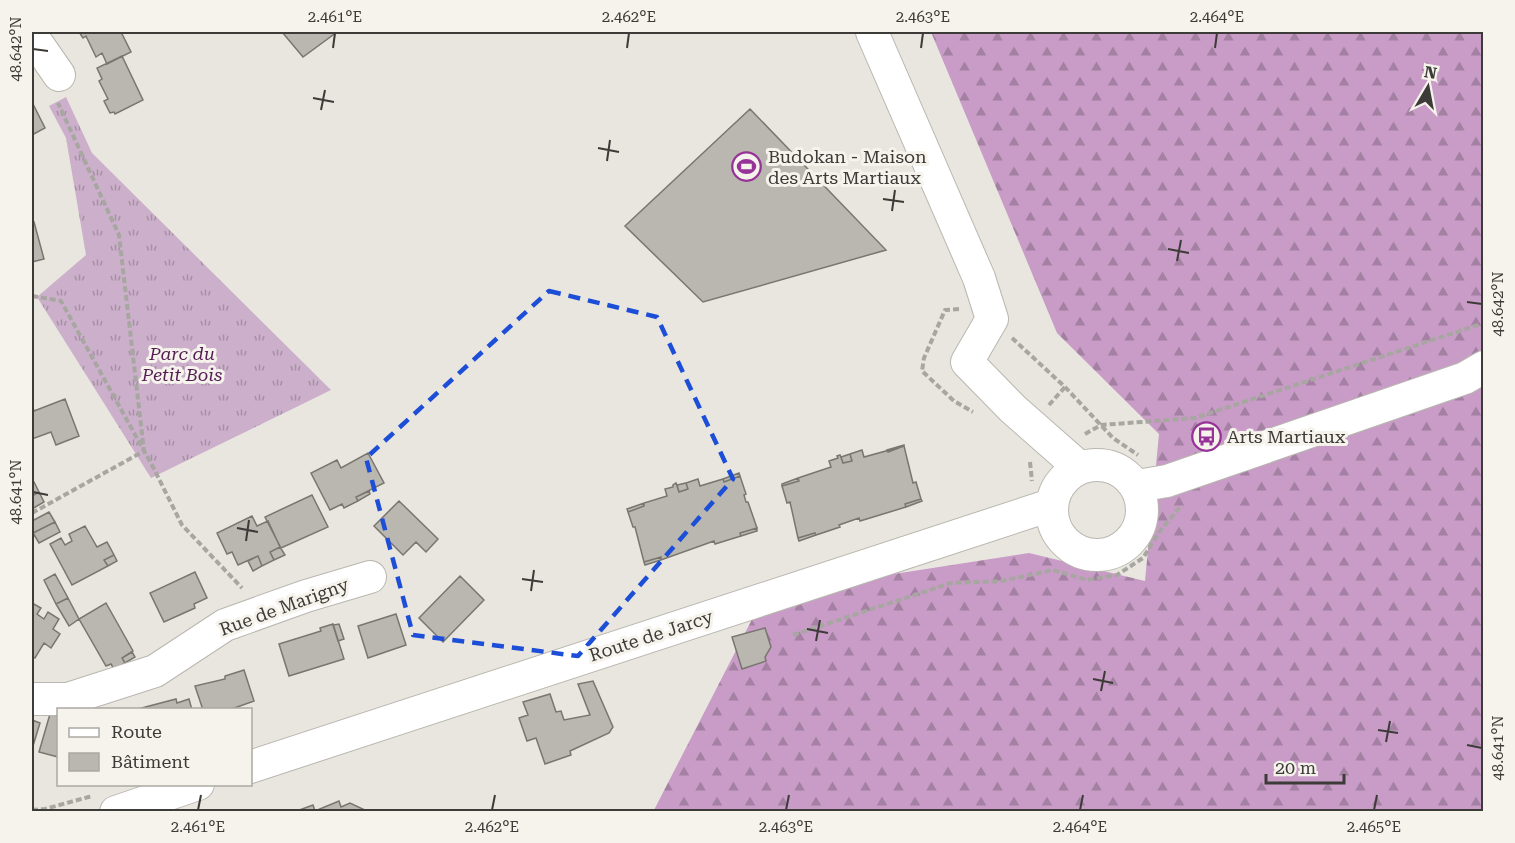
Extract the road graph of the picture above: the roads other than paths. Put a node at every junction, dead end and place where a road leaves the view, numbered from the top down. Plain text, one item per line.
1 (872, 32) edge
2 (32, 43) edge
3 (59, 75) road end
4 (1484, 367) edge
5 (1080, 468) junction
6 (1137, 486) junction
7 (1051, 505) junction
8 (370, 577) dead end
9 (32, 699) edge
10 (252, 766) edge
11 (188, 786) edge
12 (107, 802) edge

1 - 5 street
2 - 3 street
4 - 6 street
5 - 6 street
5 - 7 street
6 - 7 street
7 - 10 street, Route de Jarcy
8 - 9 street, Rue de Marigny
11 - 12 street

